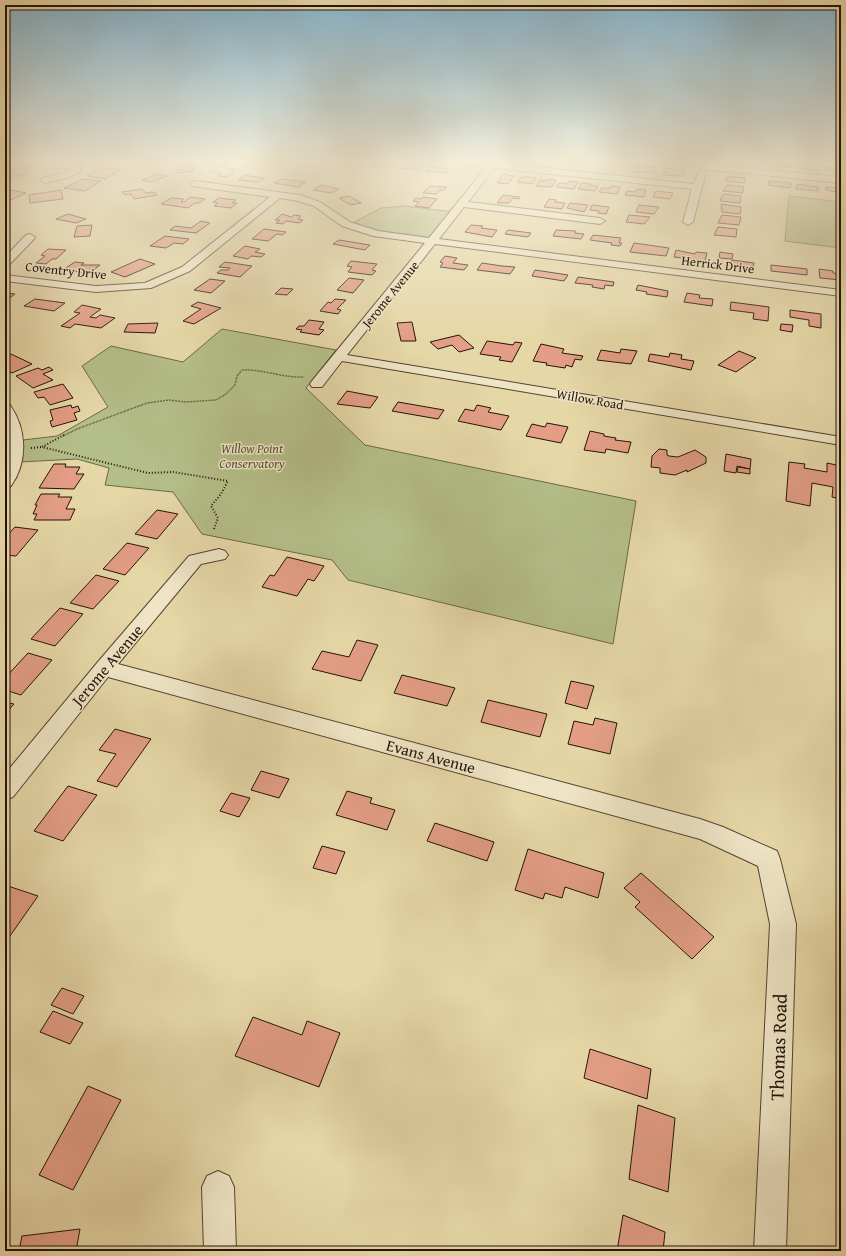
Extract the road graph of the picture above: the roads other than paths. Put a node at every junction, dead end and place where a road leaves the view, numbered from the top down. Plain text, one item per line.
1 (247, 220) edge
2 (338, 220) edge
3 (449, 220) edge
4 (589, 220) edge
5 (600, 221) dead end
6 (30, 237) dead end
7 (432, 241) junction
8 (5, 263) edge
9 (5, 278) edge
10 (841, 294) edge
11 (339, 357) junction
12 (317, 384) dead end
13 (5, 408) edge
14 (841, 441) edge
15 (5, 483) edge
16 (219, 555) dead end
17 (104, 668) junction
18 (5, 790) edge
19 (754, 853) joint
20 (218, 1187) dead end
21 (220, 1251) edge
22 (770, 1251) edge

1 - 9 street, Coventry Drive
2 - 7 street, Herrick Drive
3 - 7 street, Jerome Avenue
4 - 5 street
6 - 8 street
7 - 10 street, Herrick Drive
7 - 11 street, Jerome Avenue
11 - 12 street, Jerome Avenue
11 - 14 street, Willow Road
13 - 15 street
16 - 17 street, Jerome Avenue
17 - 18 street, Jerome Avenue
17 - 19 street, Evans Avenue
19 - 22 street, Thomas Road
20 - 21 street

